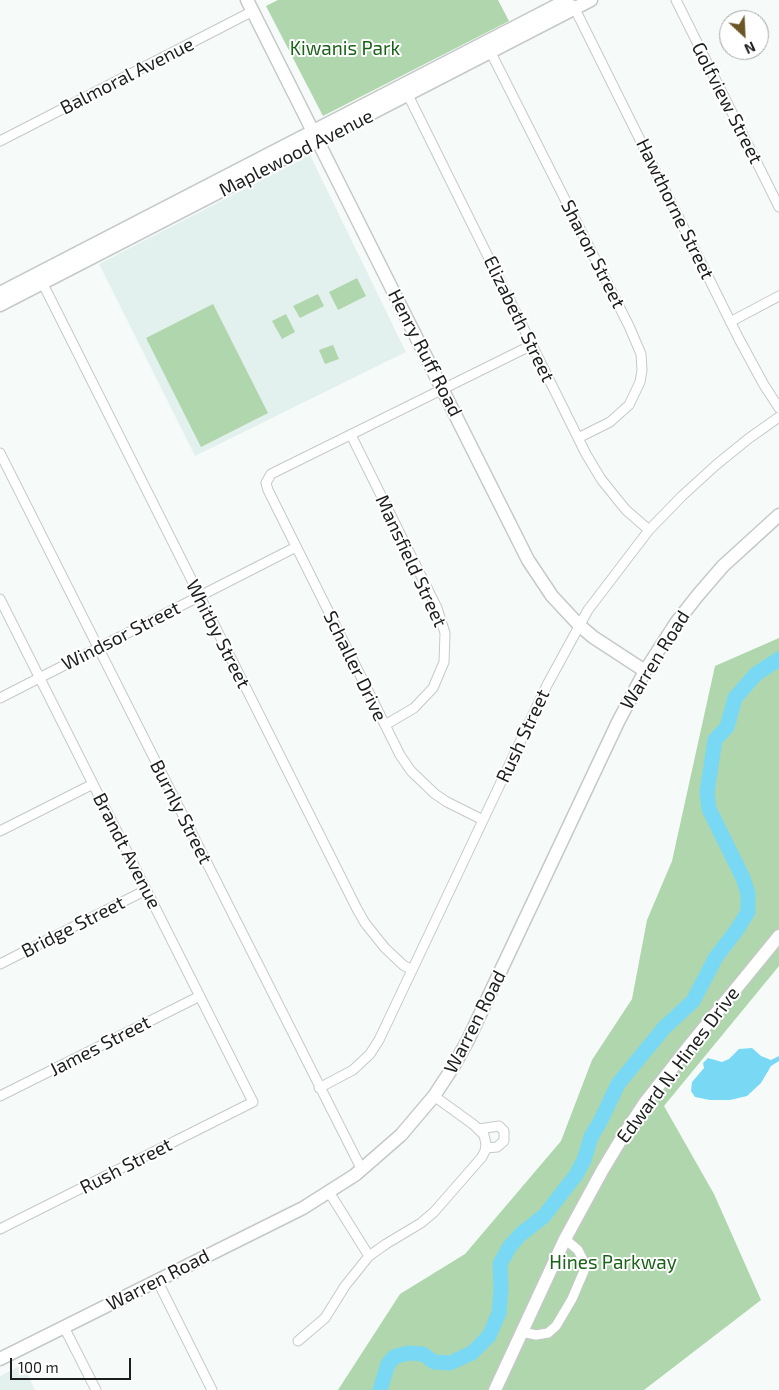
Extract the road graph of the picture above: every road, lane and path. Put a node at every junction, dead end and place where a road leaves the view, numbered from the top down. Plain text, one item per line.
1 (591, 0) edge
2 (676, 0) edge
3 (571, 3) edge
4 (250, 6) edge
5 (488, 47) junction
6 (405, 90) junction
7 (316, 136) junction
8 (0, 142) edge
9 (779, 207) edge
10 (40, 278) junction
11 (0, 293) edge
12 (779, 296) edge
13 (0, 305) edge
14 (730, 322) junction
15 (532, 345) junction
16 (444, 389) junction
17 (779, 408) edge
18 (779, 416) edge
19 (351, 435) junction
20 (578, 438) junction
21 (0, 453) edge
22 (779, 515) edge
23 (649, 530) junction
24 (296, 548) junction
25 (200, 596) junction
26 (0, 599) edge
27 (579, 625) junction
28 (99, 648) junction
29 (645, 671) junction
30 (40, 678) junction
31 (0, 698) edge
32 (385, 725) junction
33 (93, 784) junction
34 (483, 820) junction
35 (0, 831) edge
36 (146, 890) junction
37 (779, 936) edge
38 (0, 964) edge
39 (412, 970) junction
40 (200, 996) junction
41 (319, 1088) junction
42 (0, 1096) edge
43 (434, 1096) junction
44 (253, 1102) joint
45 (478, 1129) junction
46 (486, 1148) junction
47 (362, 1170) junction
48 (329, 1192) junction
49 (0, 1229) edge
50 (565, 1239) junction
51 (369, 1256) junction
52 (157, 1280) junction
53 (64, 1327) junction
54 (522, 1332) junction
55 (298, 1341) dead end
56 (0, 1359) edge
57 (96, 1390) edge
58 (212, 1390) edge
59 (495, 1390) edge

1 - 3 street, Maplewood Avenue
2 - 9 street, Golfview Street
3 - 5 street, Maplewood Avenue
3 - 14 street, Hawthorne Street
4 - 7 street, Henry Ruff Road
4 - 8 street, Balmoral Avenue
5 - 6 street, Maplewood Avenue
5 - 20 street, Sharon Street
6 - 7 street, Maplewood Avenue
6 - 15 street, Elizabeth Street
7 - 10 street, Maplewood Avenue
7 - 16 street, Henry Ruff Road
10 - 11 street, Maplewood Avenue
10 - 13 street, Maplewood Avenue
10 - 25 street, Whitby Street
12 - 14 street
14 - 17 street, Hawthorne Street
15 - 16 street
15 - 20 street, Elizabeth Street
16 - 19 street
16 - 27 street, Henry Ruff Road
18 - 23 street, Rush Street
19 - 24 street, Schaller Drive
19 - 32 street, Mansfield Street
20 - 23 street, Elizabeth Street
21 - 28 street, Burnly Street
22 - 29 street, Warren Road
23 - 27 street, Rush Street
24 - 25 street, Windsor Street
24 - 32 street, Schaller Drive
25 - 28 street, Windsor Street
25 - 39 street, Whitby Street
26 - 30 street, Brandt Avenue
27 - 29 street, Henry Ruff Road
27 - 34 street, Rush Street
28 - 30 street, Windsor Street
28 - 41 street, Burnly Street
29 - 43 street, Warren Road
30 - 31 street, Windsor Street
30 - 33 street, Brandt Avenue
32 - 34 street, Schaller Drive
33 - 35 street
33 - 36 street, Brandt Avenue
34 - 39 street, Rush Street
36 - 38 street, Bridge Street
36 - 40 street, Brandt Avenue
37 - 50 street, Edward N. Hines Drive
39 - 41 street, Rush Street
40 - 42 street, James Street
40 - 44 street, Brandt Avenue
41 - 47 street, Burnly Street
43 - 45 street
43 - 47 street, Warren Road
44 - 49 street, Rush Street
45 - 46 street
45 - 46 street
46 - 51 street
47 - 48 street, Warren Road
48 - 51 street
48 - 52 street, Warren Road
50 - 54 street, Edward N. Hines Drive
50 - 54 street
51 - 55 street
52 - 53 street, Warren Road
52 - 58 street
53 - 56 street, Warren Road
53 - 57 street
54 - 59 street, Edward N. Hines Drive

